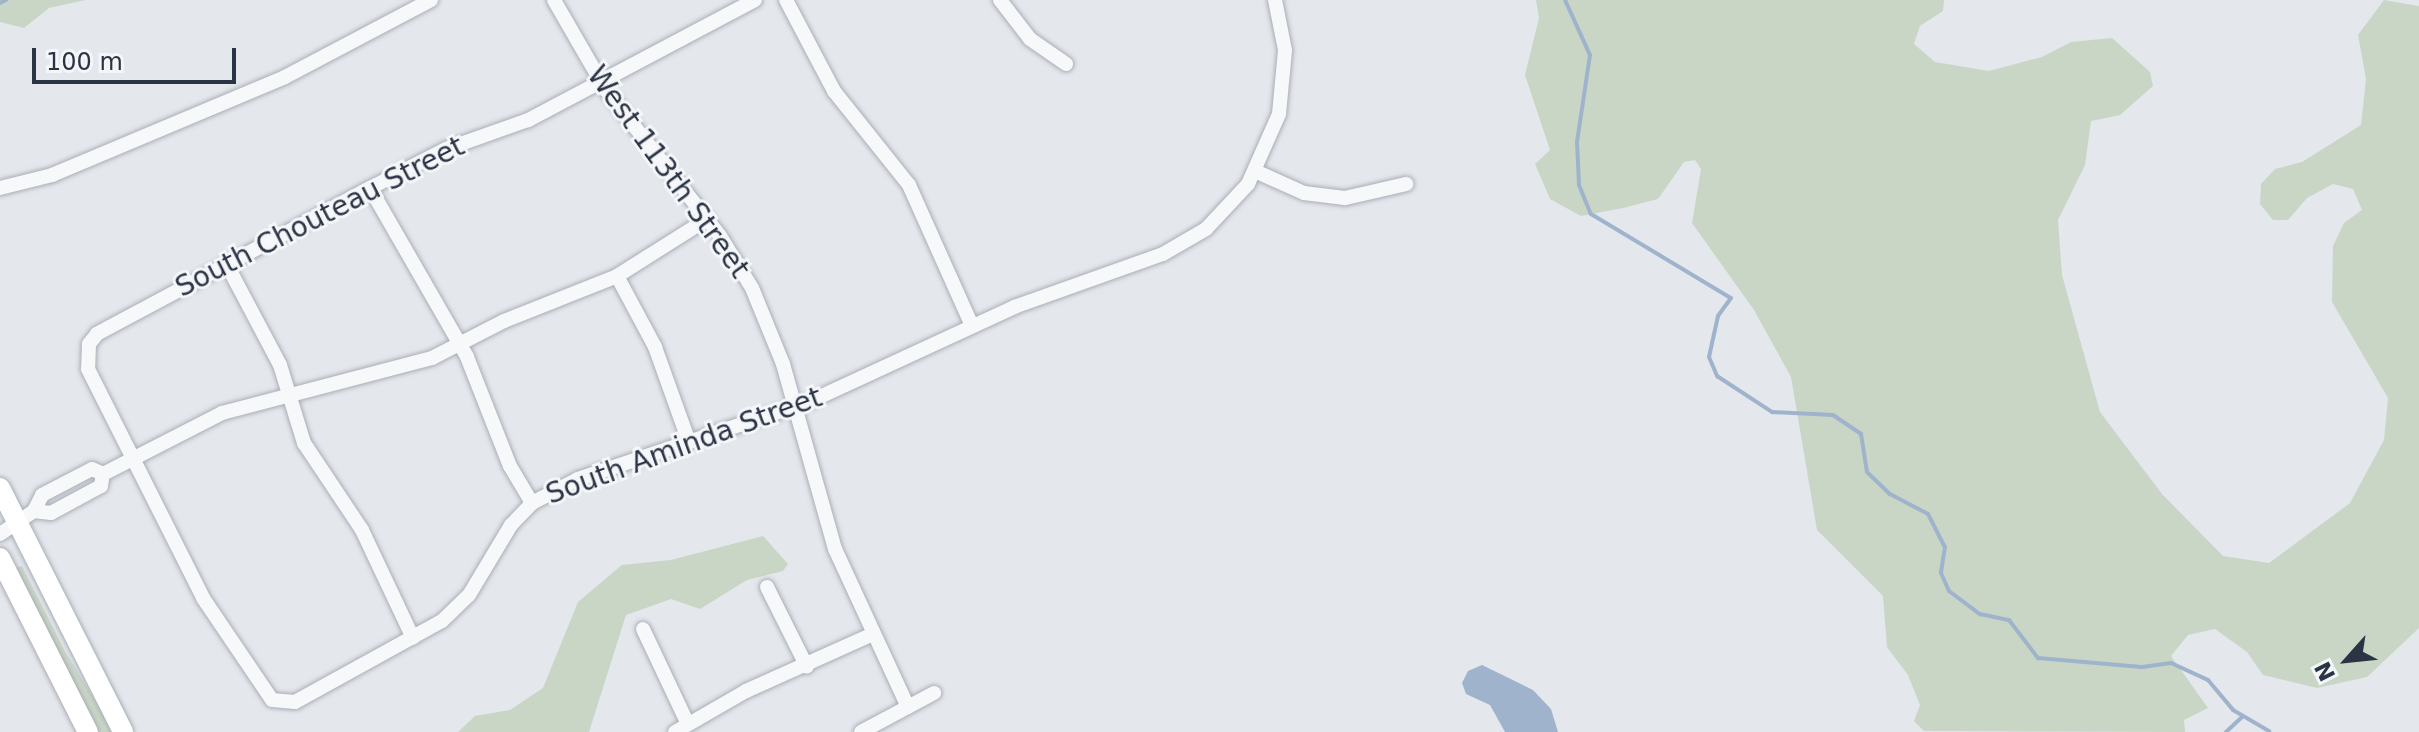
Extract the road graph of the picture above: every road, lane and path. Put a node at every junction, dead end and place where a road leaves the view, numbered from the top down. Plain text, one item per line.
1 (431, 0) edge
2 (554, 0) edge
3 (755, 0) edge
4 (786, 0) edge
5 (1000, 0) edge
6 (1275, 0) edge
7 (1066, 64) dead end
8 (601, 82) junction
9 (1255, 171) junction
10 (1406, 184) dead end
11 (0, 188) edge
12 (370, 188) junction
13 (707, 219) junction
14 (226, 263) junction
15 (617, 276) junction
16 (972, 326) junction
17 (459, 344) junction
18 (288, 393) junction
19 (794, 407) junction
20 (689, 442) junction
21 (134, 457) junction
22 (0, 488) edge
23 (532, 503) junction
24 (26, 517) junction
25 (0, 534) edge
26 (0, 558) edge
27 (767, 587) dead end
28 (643, 629) dead end
29 (873, 634) junction
30 (413, 638) junction
31 (807, 667) junction
32 (934, 693) dead end
33 (908, 707) junction
34 (682, 728) edge
35 (88, 732) edge
36 (123, 732) edge
37 (861, 732) edge

1 - 11 street
2 - 8 street, West 113th Street
3 - 8 street, South Chouteau Street
4 - 16 street
5 - 7 street
6 - 9 street, South Aminda Street
8 - 12 street, South Chouteau Street
8 - 13 street, West 113th Street
9 - 10 street
9 - 16 street, South Aminda Street
12 - 14 street, South Chouteau Street
12 - 17 street
13 - 15 street
13 - 19 street, West 113th Street
14 - 18 street
14 - 21 street, South Chouteau Street
15 - 17 street
15 - 20 street
16 - 19 street, South Aminda Street
17 - 18 street
17 - 23 street
18 - 21 street
18 - 30 street
19 - 20 street, South Aminda Street
19 - 29 street, West 113th Street
20 - 23 street, South Aminda Street
21 - 24 street
21 - 30 street, South Aminda Street
22 - 24 main road
23 - 30 street, South Aminda Street
24 - 25 street
24 - 36 main road
26 - 35 main road
27 - 31 street
28 - 34 street
29 - 31 street
29 - 33 street, West 113th Street
31 - 34 street
32 - 33 street
33 - 37 street

